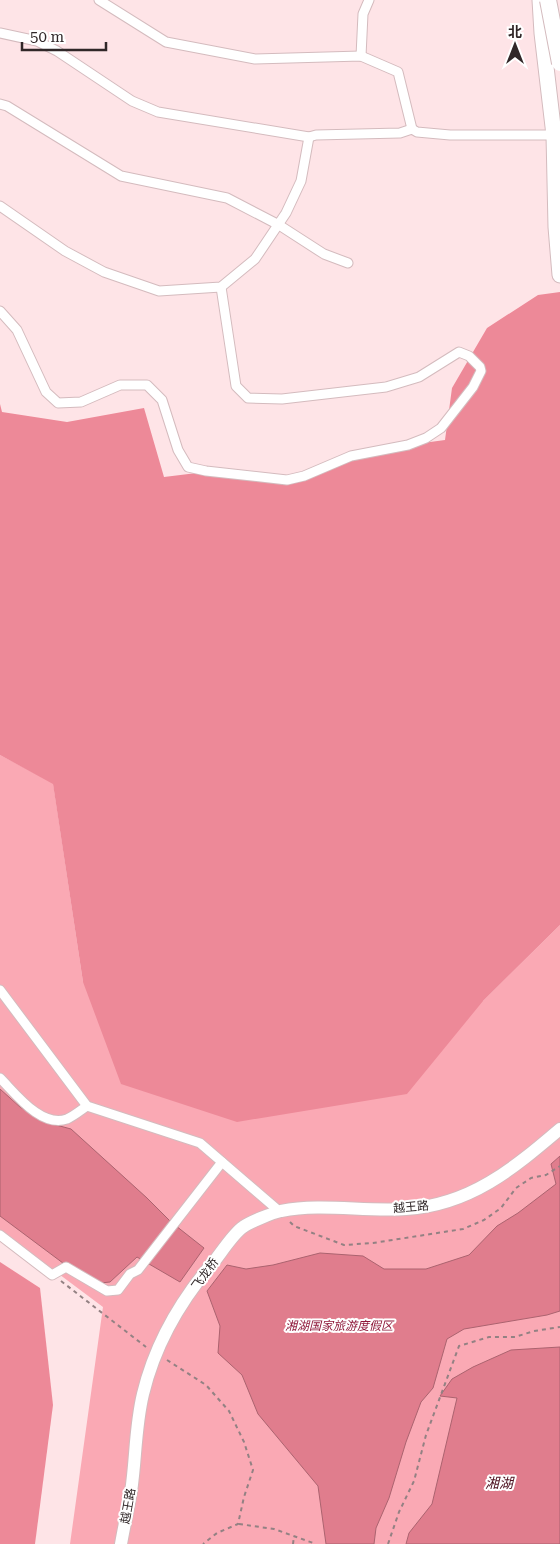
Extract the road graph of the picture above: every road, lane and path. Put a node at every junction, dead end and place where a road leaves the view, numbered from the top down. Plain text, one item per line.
1 (99, 0) edge
2 (369, 0) edge
3 (540, 0) edge
4 (547, 0) edge
5 (0, 33) edge
6 (560, 52) edge
7 (362, 56) junction
8 (560, 63) edge
9 (0, 104) edge
10 (412, 129) junction
11 (309, 137) junction
12 (558, 138) edge
13 (0, 206) edge
14 (278, 225) junction
15 (348, 262) dead end
16 (560, 276) edge
17 (221, 287) junction
18 (0, 311) edge
19 (0, 990) edge
20 (0, 1078) edge
21 (87, 1106) junction
22 (560, 1129) edge
23 (222, 1162) junction
24 (560, 1166) edge
25 (279, 1211) junction
26 (242, 1227) joint
27 (0, 1235) edge
28 (52, 1275) junction
29 (170, 1323) joint
30 (560, 1326) edge
31 (157, 1354) junction
32 (238, 1524) junction
33 (294, 1536) junction
34 (121, 1544) edge
35 (203, 1544) edge
36 (293, 1544) edge
37 (316, 1544) edge
38 (388, 1544) edge

1 - 7 street
2 - 7 street
3 - 12 main road
4 - 6 main road
4 - 8 highway, bridge
5 - 11 street
7 - 10 street
9 - 14 street
10 - 11 street
10 - 12 street
11 - 14 street
12 - 16 main road
13 - 17 street
14 - 15 street
14 - 17 street
17 - 18 street
19 - 21 street
20 - 21 street
21 - 23 street
22 - 25 main road, 越王路
23 - 25 street
23 - 28 street
24 - 25 path
25 - 26 main road, 越王路
26 - 29 main road, 飞龙桥
27 - 28 street
28 - 31 path
29 - 31 main road, 越王路
30 - 38 path
31 - 32 path
31 - 34 main road, 越王路
32 - 33 path
32 - 35 path
33 - 36 path
33 - 37 path

